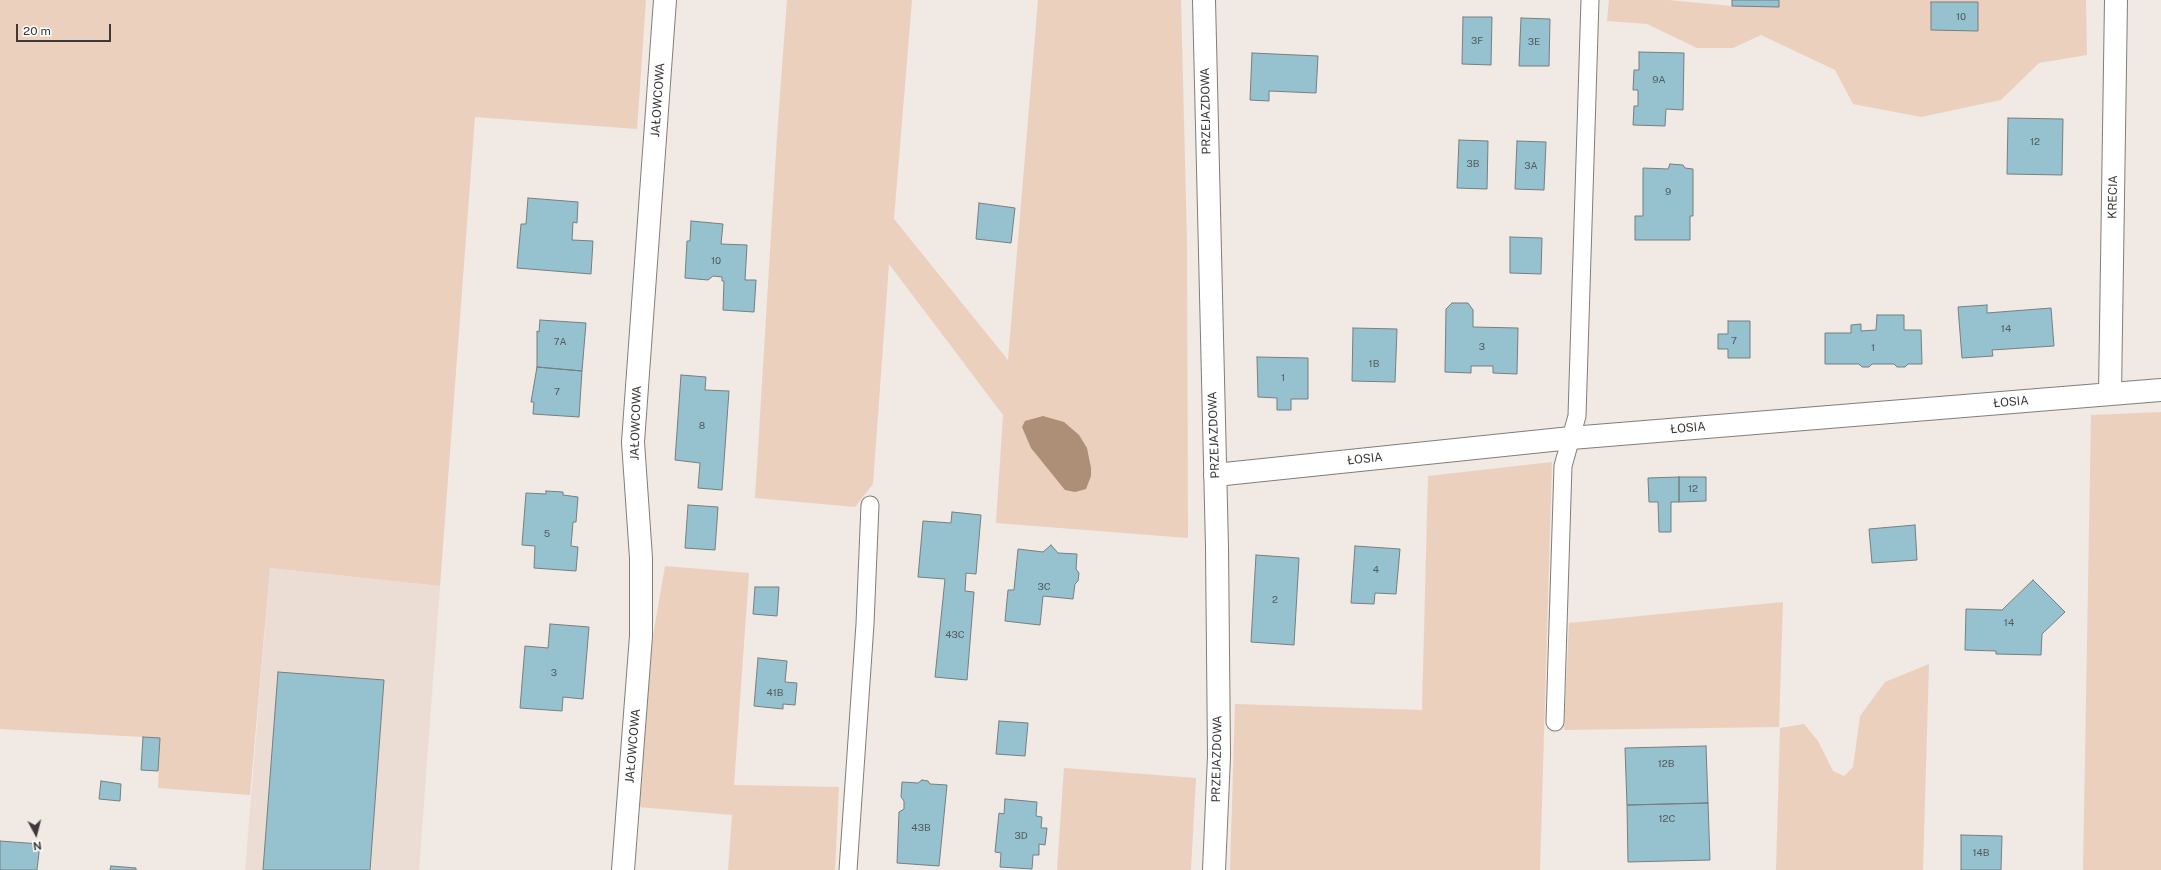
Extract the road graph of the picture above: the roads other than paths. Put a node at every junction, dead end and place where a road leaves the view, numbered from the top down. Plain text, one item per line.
1 (665, 0) edge
2 (1204, 0) edge
3 (1590, 0) edge
4 (2116, 0) edge
5 (2161, 390) edge
6 (2110, 394) junction
7 (1570, 438) junction
8 (1215, 475) junction
9 (870, 505) dead end
10 (1555, 722) dead end
11 (623, 870) edge
12 (848, 870) edge
13 (1214, 870) edge

1 - 11 street, JAŁOWCOWA
2 - 8 street, PRZEJAZDOWA
3 - 7 lane
4 - 6 street, KRECIA
5 - 6 street, ŁOSIA
6 - 7 street, ŁOSIA
7 - 8 street, ŁOSIA
7 - 10 lane
8 - 13 street, PRZEJAZDOWA
9 - 12 lane

